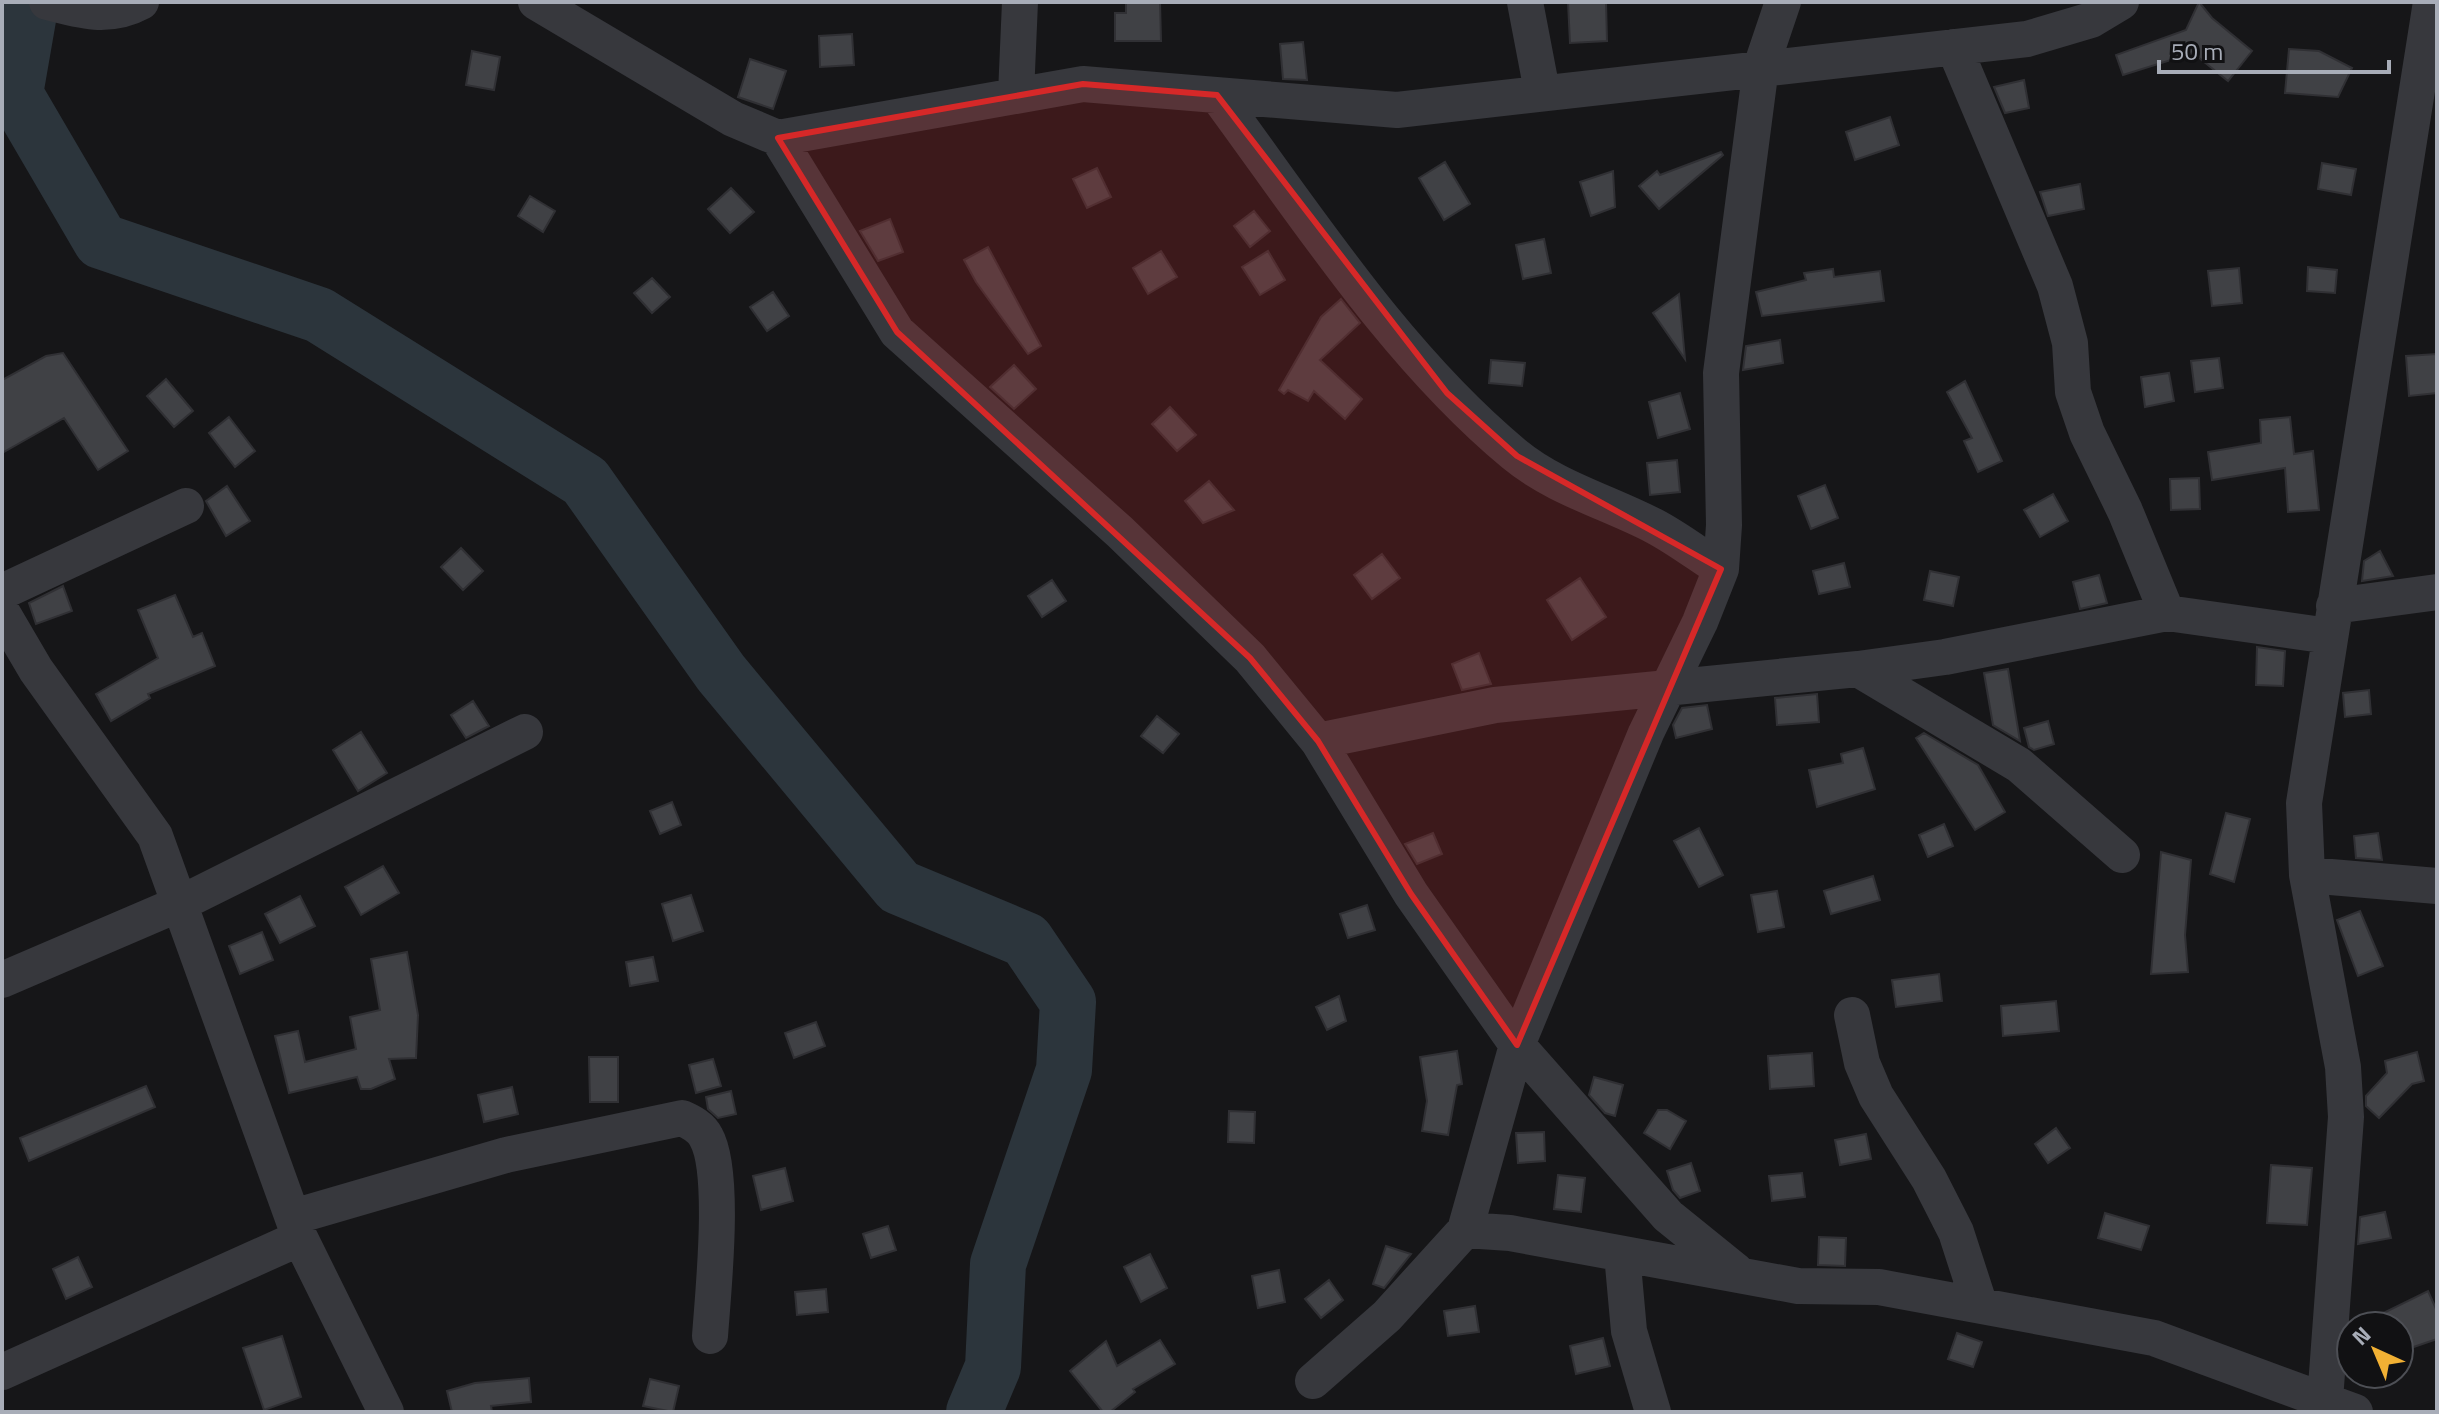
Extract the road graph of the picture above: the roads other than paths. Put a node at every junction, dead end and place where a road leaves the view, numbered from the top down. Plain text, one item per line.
1 (47, 2) edge
2 (141, 2) edge
3 (536, 2) edge
4 (1020, 2) edge
5 (1525, 2) edge
6 (1783, 2) edge
7 (2121, 2) edge
8 (2431, 2) edge
9 (1954, 47) junction
10 (1761, 67) junction
11 (1542, 91) junction
12 (1016, 94) junction
13 (1217, 95) junction
14 (778, 138) junction
15 (186, 506) dead end
16 (1721, 569) junction
17 (2, 592) edge
18 (2437, 592) edge
19 (2, 612) edge
20 (2167, 613) junction
21 (2332, 621) junction
22 (1858, 669) junction
23 (1669, 686) junction
24 (525, 732) dead end
25 (1318, 741) junction
26 (2122, 855) dead end
27 (2307, 875) junction
28 (2437, 886) edge
29 (179, 904) junction
30 (2, 980) edge
31 (1852, 1015) dead end
32 (1517, 1045) junction
33 (296, 1228) junction
34 (1465, 1230) junction
35 (1622, 1254) junction
36 (1739, 1274) junction
37 (1979, 1303) junction
38 (710, 1336) dead end
39 (2, 1372) edge
40 (1313, 1381) dead end
41 (2340, 1406) edge
42 (386, 1412) edge
43 (1653, 1412) edge

1 - 2 street
3 - 14 street
4 - 12 street
5 - 11 street
6 - 10 street
7 - 9 street
8 - 21 street
9 - 10 street
9 - 20 street
10 - 11 street
10 - 16 street
11 - 13 street
12 - 13 street
12 - 14 street
13 - 16 street
14 - 25 street
15 - 17 street
16 - 23 street
18 - 21 street
19 - 29 street
20 - 21 street
20 - 22 street
21 - 27 street
22 - 23 street
22 - 26 street
23 - 25 street
23 - 32 street
24 - 29 street
25 - 32 street
27 - 28 street
27 - 41 street
29 - 30 street
29 - 33 street
31 - 37 street
32 - 34 street
32 - 36 street
33 - 38 street
33 - 39 street
33 - 42 street
34 - 35 street
34 - 40 street
35 - 36 street
35 - 43 street
36 - 37 street
37 - 41 street

